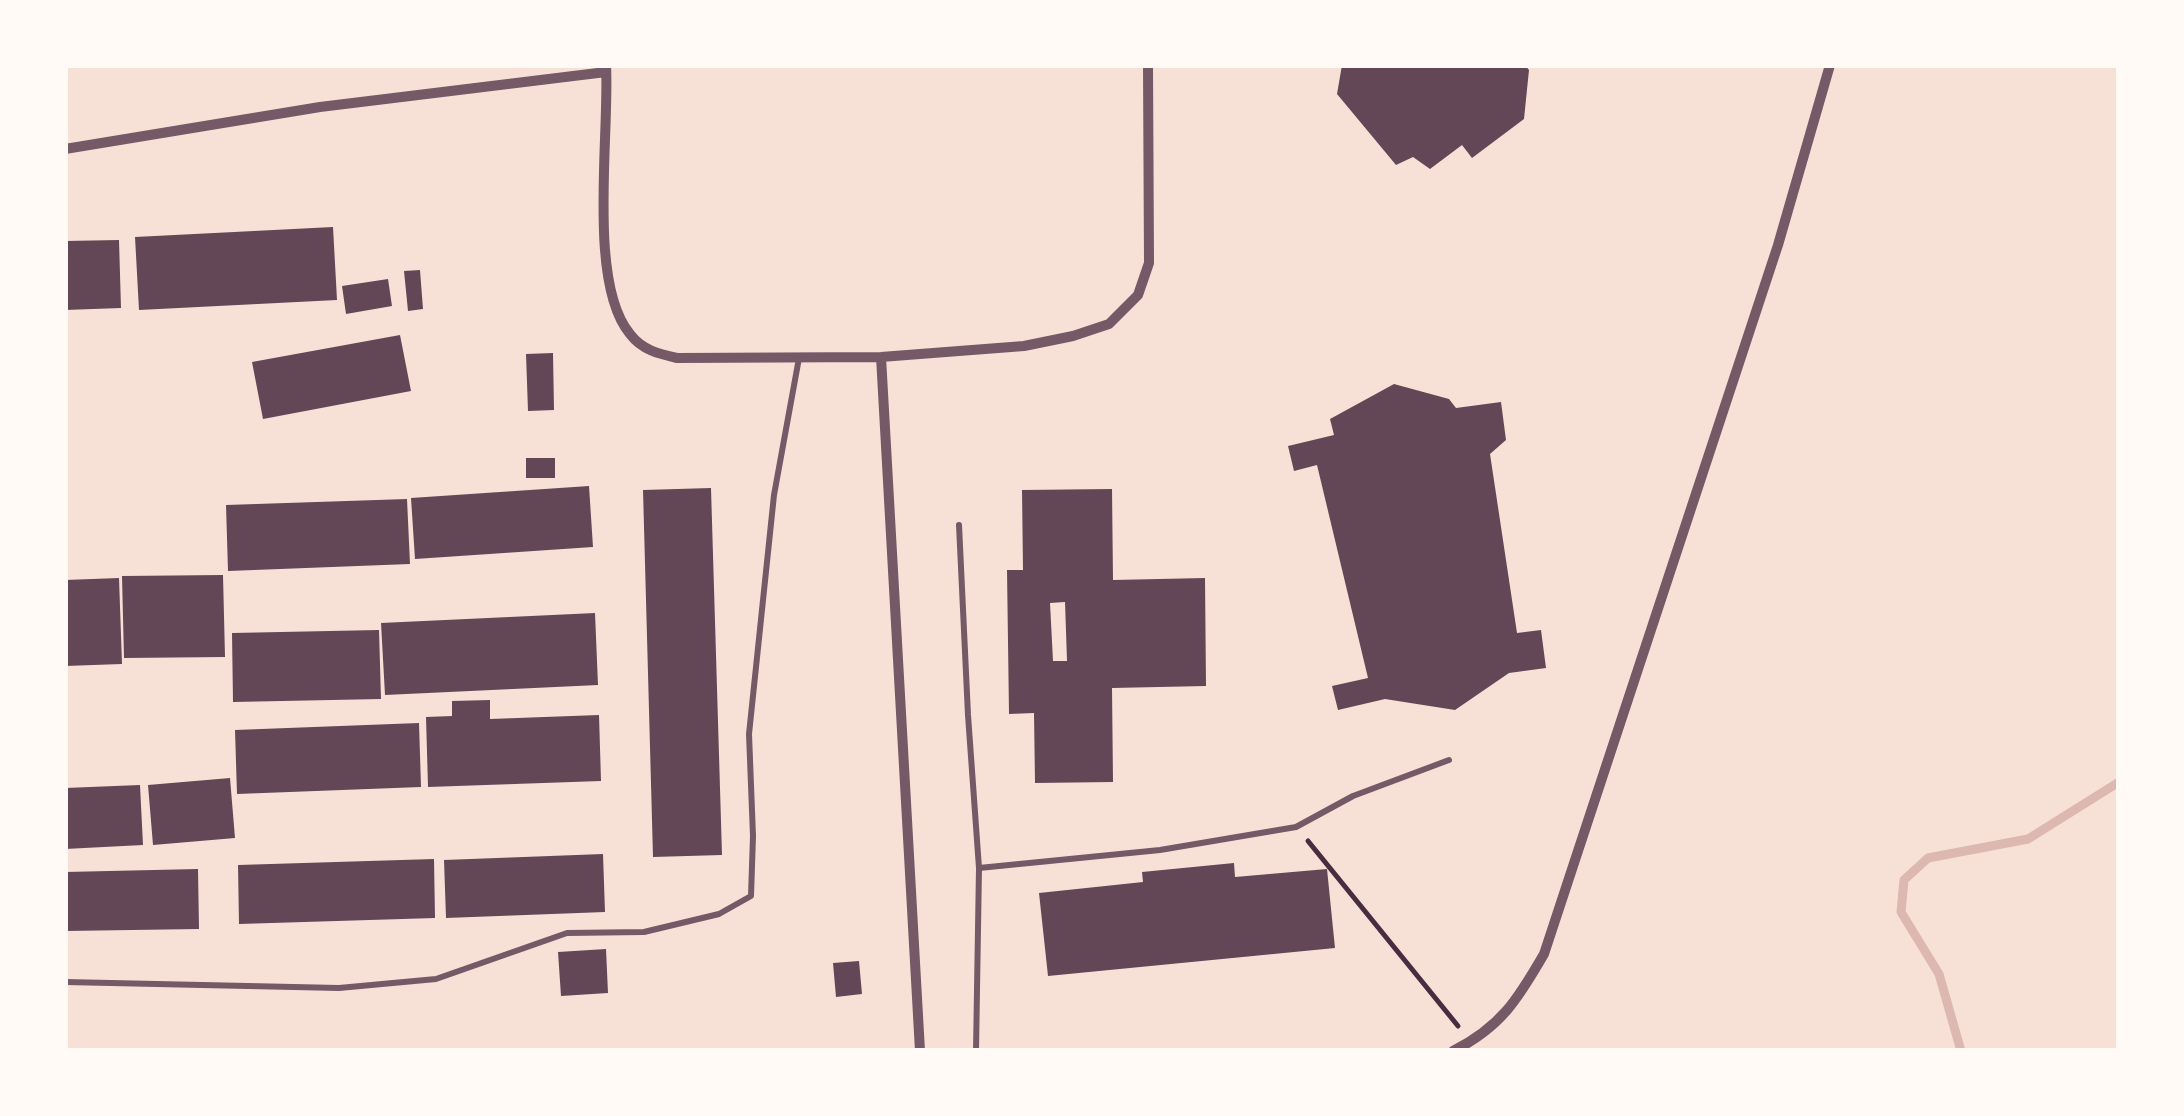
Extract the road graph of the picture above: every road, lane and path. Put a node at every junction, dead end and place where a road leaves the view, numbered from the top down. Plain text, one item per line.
1 (1148, 65) edge
2 (1830, 65) edge
3 (606, 69) edge
4 (65, 149) edge
5 (880, 357) junction
6 (799, 358) junction
7 (960, 525) dead end
8 (1449, 760) dead end
9 (1296, 826) junction
10 (979, 868) junction
11 (65, 982) edge
12 (1471, 1042) junction
13 (920, 1051) edge
14 (976, 1051) edge
15 (1453, 1051) edge

1 - 5 street
2 - 12 street
3 - 4 street
3 - 6 street
5 - 6 street
5 - 13 street
6 - 11 lane
7 - 10 lane
8 - 9 lane
9 - 10 lane
9 - 12 path
10 - 14 lane
12 - 15 street

